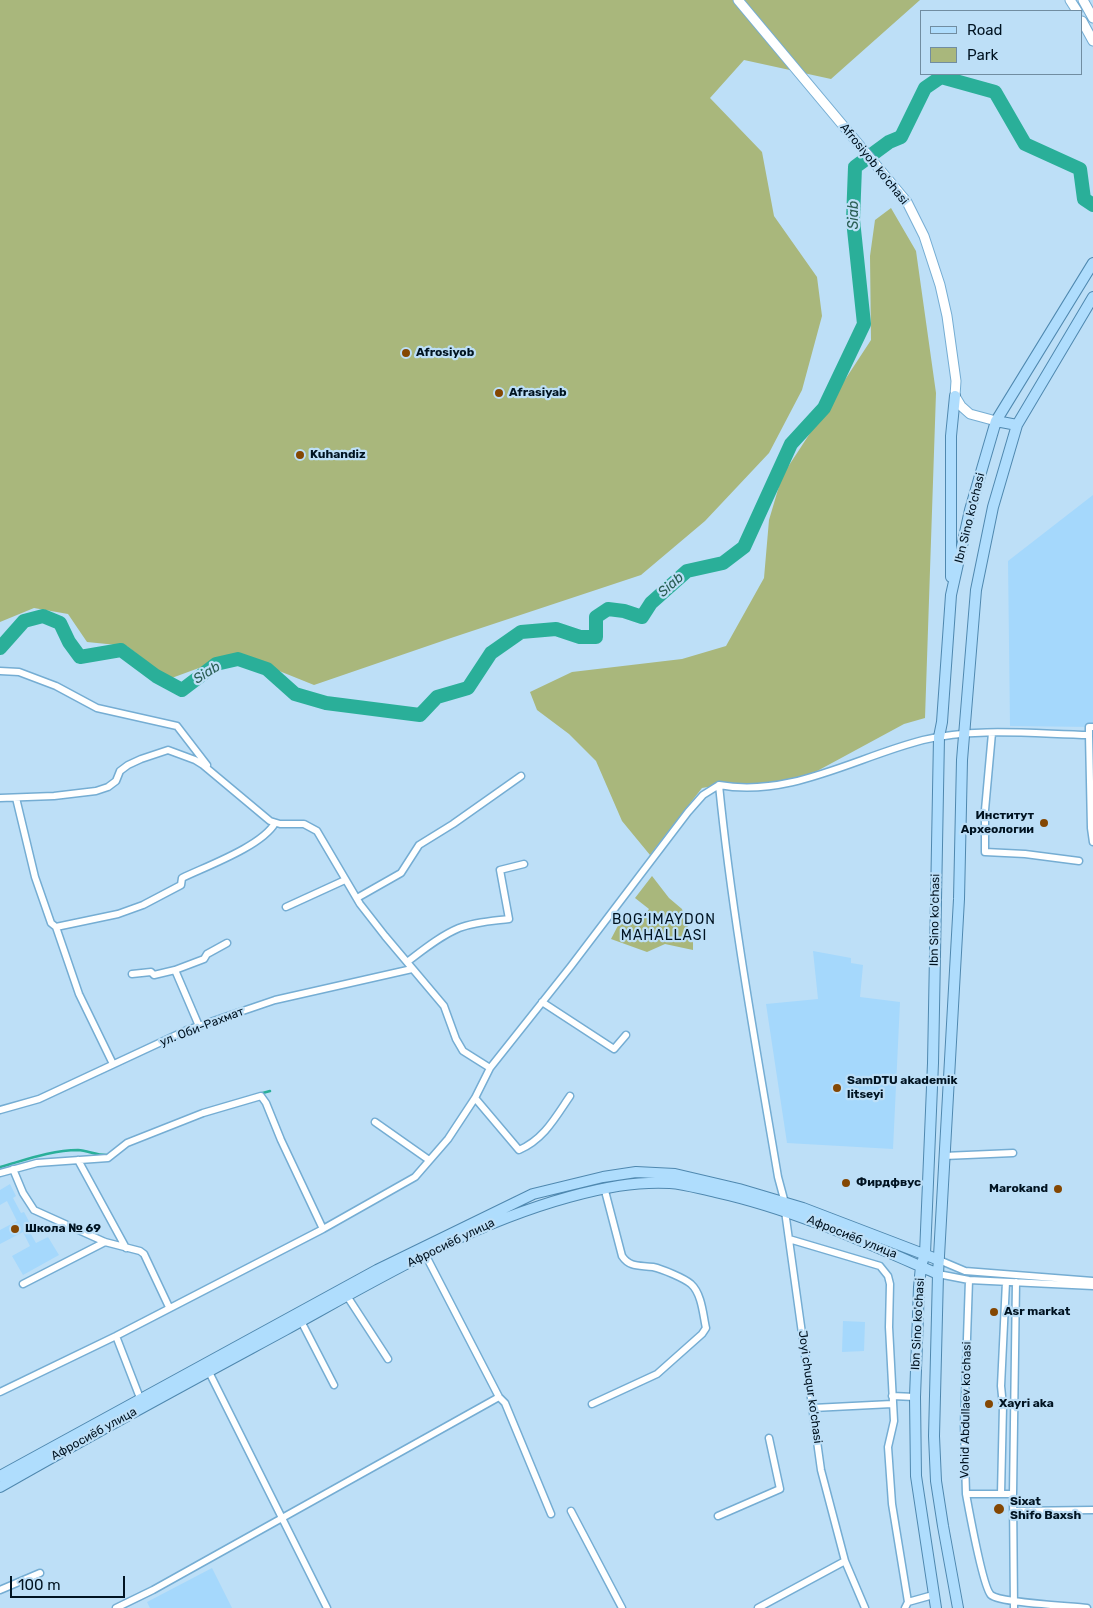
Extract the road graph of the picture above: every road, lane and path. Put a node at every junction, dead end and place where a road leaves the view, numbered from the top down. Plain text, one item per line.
1 (738, 0) edge
2 (1083, 0) edge
3 (1093, 18) edge
4 (1083, 23) edge
5 (1093, 41) edge
6 (1093, 263) edge
7 (1093, 296) edge
8 (1090, 308) edge
9 (955, 396) junction
10 (996, 421) junction
11 (1017, 425) junction
12 (951, 595) junction
13 (0, 671) edge
14 (1093, 727) edge
15 (965, 732) junction
16 (992, 733) junction
17 (1089, 735) junction
18 (939, 737) junction
19 (210, 771) junction
20 (520, 776) dead end
21 (719, 785) junction
22 (0, 798) edge
23 (16, 798) junction
24 (275, 823) junction
25 (1092, 828) edge
26 (1093, 842) edge
27 (1079, 861) dead end
28 (524, 864) dead end
29 (345, 880) junction
30 (356, 898) junction
31 (286, 907) dead end
32 (56, 927) junction
33 (227, 943) dead end
34 (406, 962) junction
35 (412, 969) junction
36 (175, 970) junction
37 (132, 974) dead end
38 (542, 1002) junction
39 (199, 1026) junction
40 (626, 1035) dead end
41 (113, 1064) junction
42 (490, 1068) junction
43 (570, 1096) dead end
44 (475, 1098) junction
45 (0, 1110) edge
46 (375, 1122) dead end
47 (1013, 1153) dead end
48 (944, 1156) junction
49 (78, 1160) junction
50 (429, 1160) junction
51 (13, 1169) junction
52 (0, 1173) edge
53 (604, 1187) junction
54 (785, 1207) junction
55 (323, 1229) junction
56 (789, 1239) junction
57 (105, 1242) junction
58 (126, 1248) junction
59 (425, 1254) junction
60 (925, 1254) junction
61 (939, 1260) junction
62 (921, 1266) junction
63 (938, 1274) junction
64 (969, 1280) junction
65 (1093, 1281) edge
66 (1006, 1282) junction
67 (1016, 1282) junction
68 (23, 1284) dead end
69 (1093, 1286) edge
70 (347, 1296) junction
71 (169, 1307) junction
72 (301, 1321) junction
73 (116, 1336) junction
74 (388, 1359) dead end
75 (207, 1368) junction
76 (334, 1385) dead end
77 (0, 1392) edge
78 (892, 1396) junction
79 (499, 1397) junction
80 (915, 1397) junction
81 (140, 1398) junction
82 (592, 1404) dead end
83 (892, 1404) junction
84 (813, 1408) junction
85 (769, 1438) dead end
86 (72, 1442) junction
87 (34, 1462) junction
88 (0, 1476) edge
89 (0, 1487) edge
90 (966, 1494) junction
91 (1001, 1494) junction
92 (1012, 1494) junction
93 (1093, 1510) edge
94 (572, 1511) dead end
95 (1014, 1511) junction
96 (550, 1514) dead end
97 (718, 1516) dead end
98 (282, 1517) junction
99 (845, 1561) junction
100 (40, 1573) dead end
101 (0, 1590) edge
102 (933, 1595) junction
103 (1014, 1604) edge
104 (906, 1605) edge
105 (116, 1608) edge
106 (327, 1608) edge
107 (622, 1608) edge
108 (758, 1608) edge
109 (865, 1608) edge
110 (936, 1608) edge
111 (958, 1608) edge
112 (1087, 1608) edge

1 - 9 street, Afrosiyob ko'chasi
2 - 3 street
4 - 5 street
6 - 10 main road, Ibn Sino ko'chasi
7 - 8 main road, Ibn Sino ko'chasi
8 - 11 main road, Ibn Sino ko'chasi
9 - 10 street
9 - 12 main road
10 - 11 main road
10 - 12 main road, Ibn Sino ko'chasi
11 - 15 main road, Ibn Sino ko'chasi
12 - 18 main road, Ibn Sino ko'chasi
13 - 19 street
14 - 17 street
15 - 16 street
15 - 18 street
15 - 48 main road, Ibn Sino ko'chasi
16 - 17 street
16 - 27 street
17 - 25 street
18 - 21 street
18 - 60 main road, Ibn Sino ko'chasi
19 - 23 street
19 - 24 street
20 - 30 street
21 - 38 street
21 - 54 street, Joyi chuqur ko'chasi
22 - 23 street
23 - 32 street
24 - 29 street
24 - 32 street
25 - 26 street
28 - 34 street
29 - 30 street
29 - 31 street
30 - 34 street
32 - 41 street
33 - 36 street
34 - 35 street
35 - 39 street, ул. Оби-Рахмат
35 - 42 street
36 - 37 street
36 - 39 street
38 - 40 street
38 - 42 street
39 - 41 street, ул. Оби-Рахмат
41 - 45 street, ул. Оби-Рахмат
42 - 44 street
43 - 44 street
44 - 50 street
46 - 50 street
47 - 48 street
48 - 61 main road, Ibn Sino ko'chasi
49 - 51 street
49 - 55 street
49 - 58 street
50 - 55 street
51 - 52 street
51 - 57 street
53 - 54 main road, Афросиёб улица
53 - 59 main road, Афросиёб улица
53 - 82 street
54 - 56 street, Joyi chuqur ko'chasi
54 - 60 main road, Афросиёб улица
54 - 62 main road, Афросиёб улица
54 - 75 main road, Афросиёб улица
55 - 71 street
56 - 78 street
56 - 84 street, Joyi chuqur ko'chasi
57 - 58 street
57 - 68 street
58 - 71 street
59 - 70 main road, Афросиёб улица
59 - 79 street
60 - 61 main road, Афросиёб улица
60 - 62 main road, Ibn Sino ko'chasi
61 - 63 main road, Ibn Sino ko'chasi
61 - 65 street
62 - 63 main road, Афросиёб улица
62 - 80 main road, Ibn Sino ko'chasi
63 - 64 street
63 - 111 main road, Ibn Sino ko'chasi
64 - 66 street
64 - 90 street, Vohid Abdullaev ko'chasi
66 - 67 street
66 - 91 street
67 - 69 street
67 - 92 street
70 - 72 main road, Афросиёб улица
70 - 74 street
71 - 73 street
72 - 75 main road, Афросиёб улица
72 - 76 street
73 - 77 street
73 - 81 street
75 - 81 main road, Афросиёб улица
75 - 86 main road, Афросиёб улица
75 - 98 street
78 - 80 street
78 - 83 street
79 - 96 street
79 - 98 street
80 - 102 main road, Ibn Sino ko'chasi
81 - 86 main road, Афросиёб улица
83 - 84 street
83 - 104 street
84 - 99 street, Joyi chuqur ko'chasi
85 - 97 street
86 - 87 main road, Афросиёб улица
87 - 88 main road, Афросиёб улица
87 - 89 main road, Афросиёб улица
90 - 91 street, Vohid Abdullaev ko'chasi
90 - 103 street
91 - 92 street, Vohid Abdullaev ko'chasi
92 - 95 street
93 - 95 street
94 - 107 street
95 - 103 street
98 - 105 street
98 - 106 street
99 - 108 street
99 - 109 street, Joyi chuqur ko'chasi
100 - 101 street
102 - 104 street
102 - 110 main road, Ibn Sino ko'chasi
103 - 112 street

